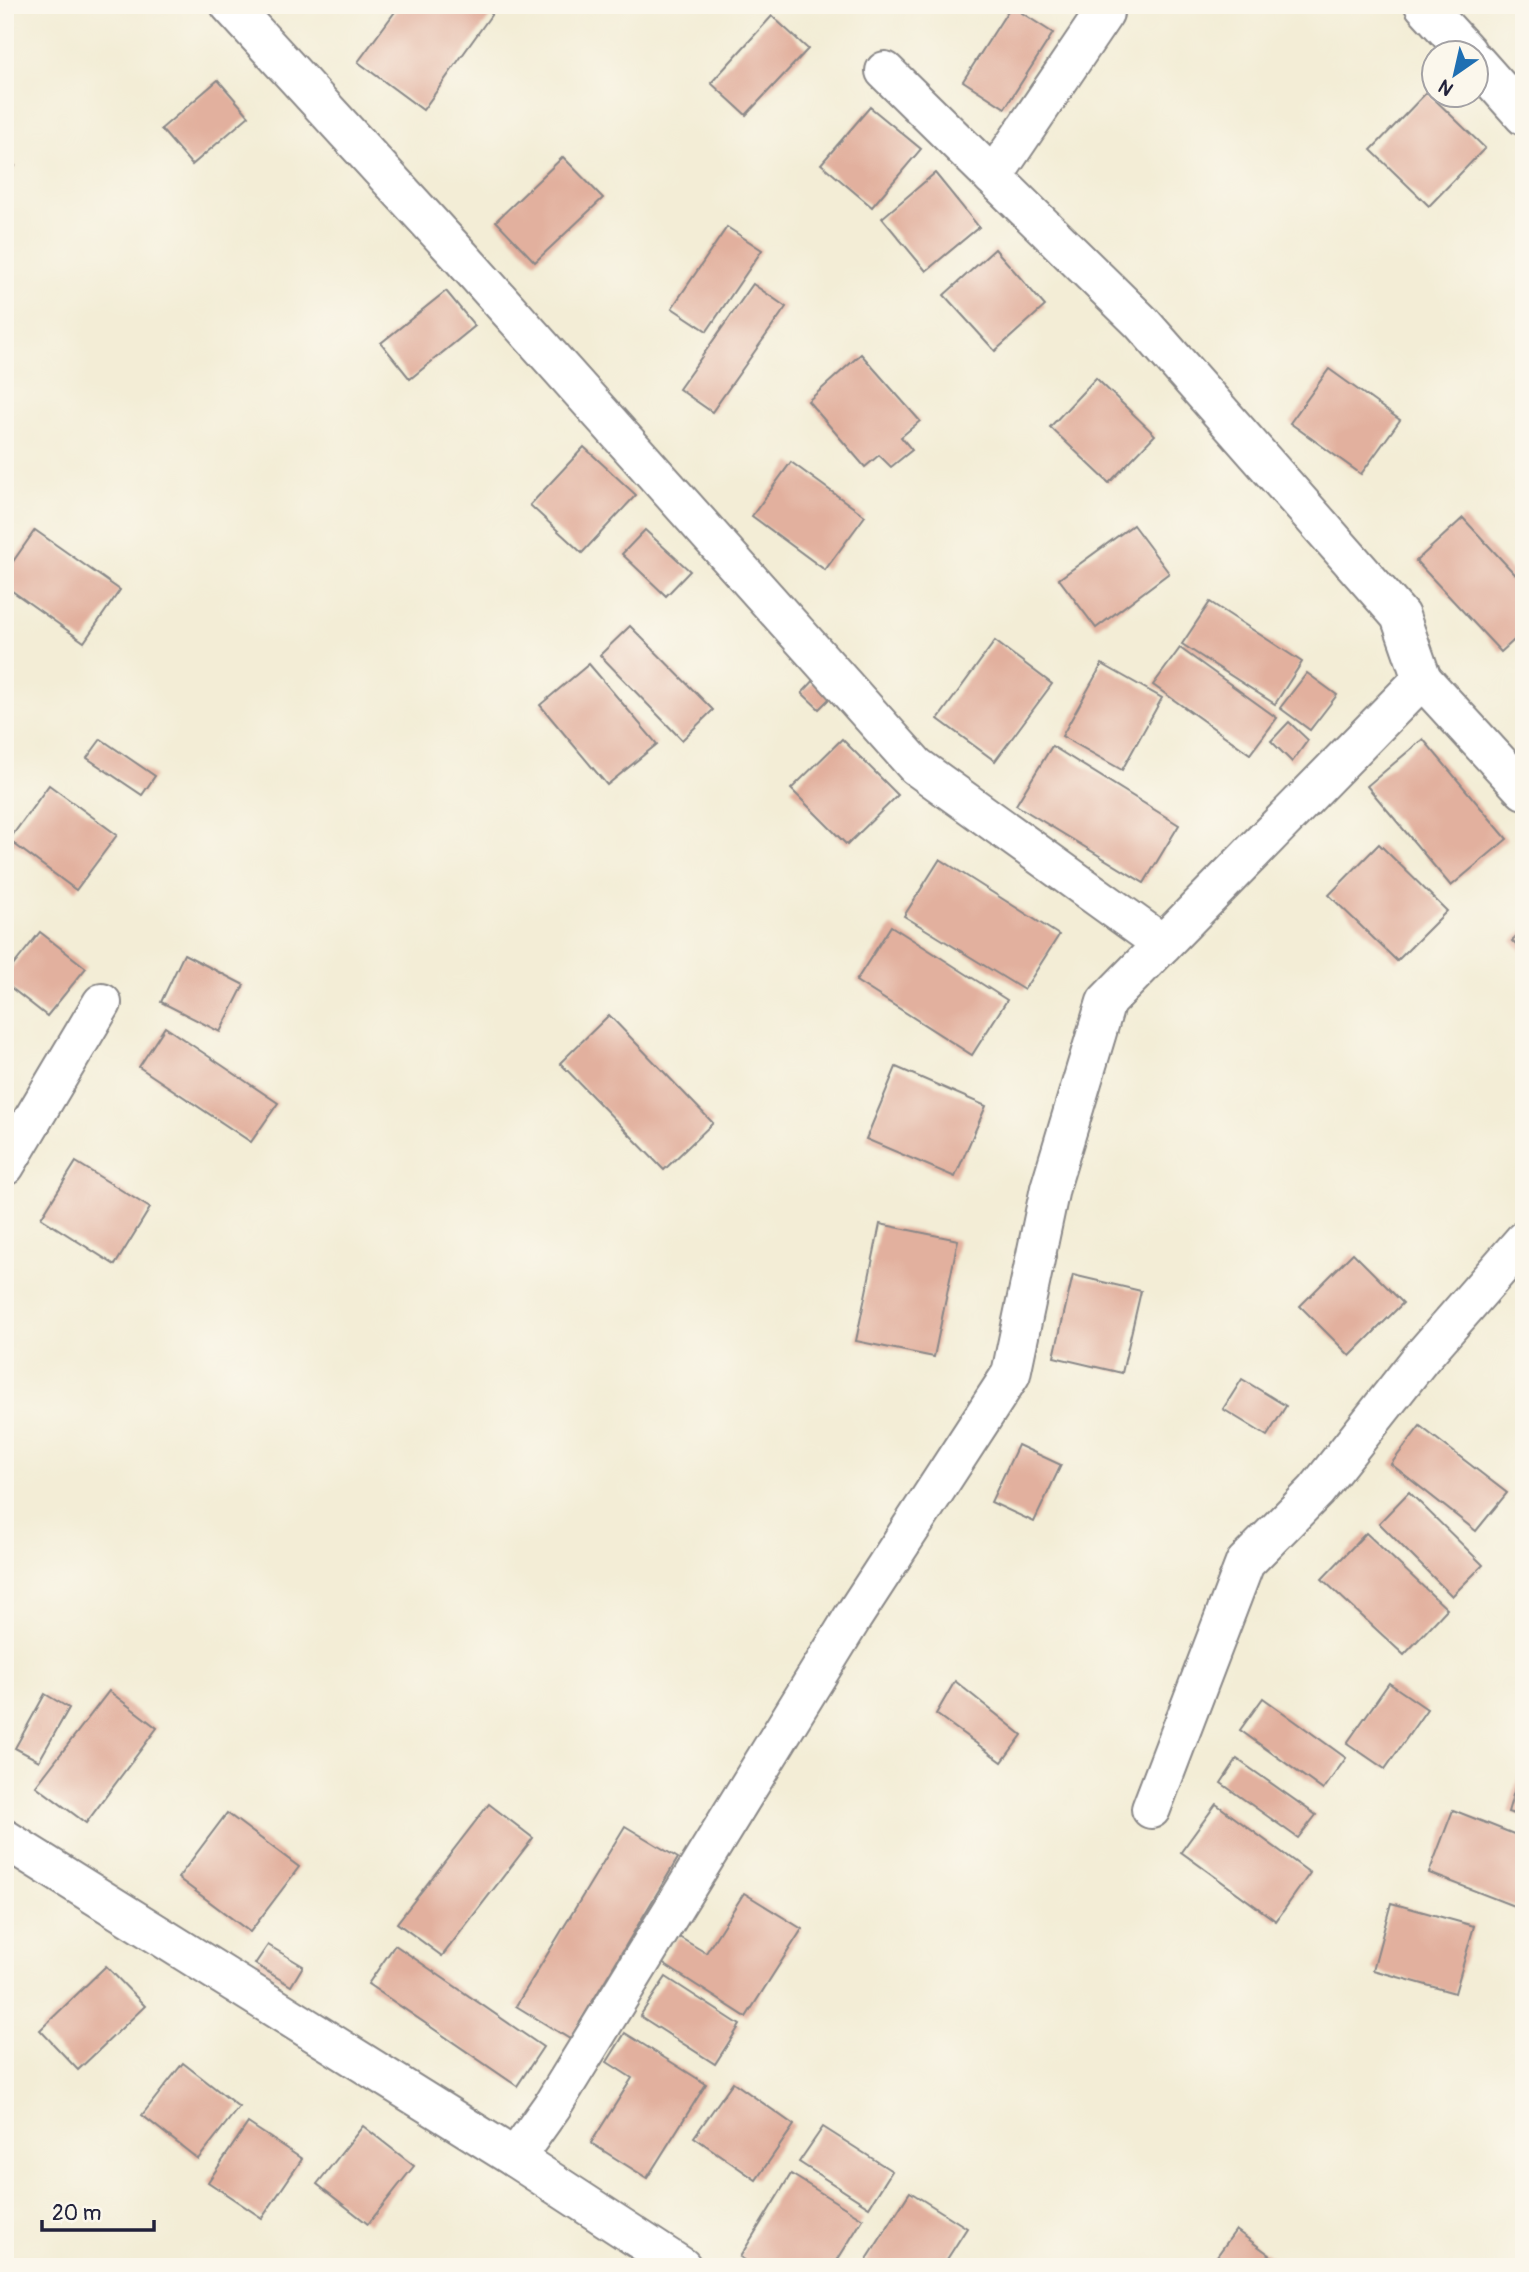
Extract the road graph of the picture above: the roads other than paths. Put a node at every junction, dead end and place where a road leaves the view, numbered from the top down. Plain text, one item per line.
1 (230, 5) edge
2 (1099, 5) edge
3 (1424, 5) edge
4 (1454, 38) edge
5 (885, 71) dead end
6 (1490, 78) edge
7 (1524, 116) edge
8 (993, 177) junction
9 (1422, 679) junction
10 (1524, 790) edge
11 (1163, 944) junction
12 (102, 1003) dead end
13 (5, 1166) edge
14 (1524, 1240) edge
15 (1150, 1810) dead end
16 (5, 1839) edge
17 (515, 2158) junction
18 (682, 2267) edge

1 - 11 street
2 - 8 street
3 - 4 street
5 - 8 street
6 - 7 street
8 - 9 street
9 - 10 street
9 - 11 street
11 - 17 street
12 - 13 street
14 - 15 street
16 - 17 street
17 - 18 street

